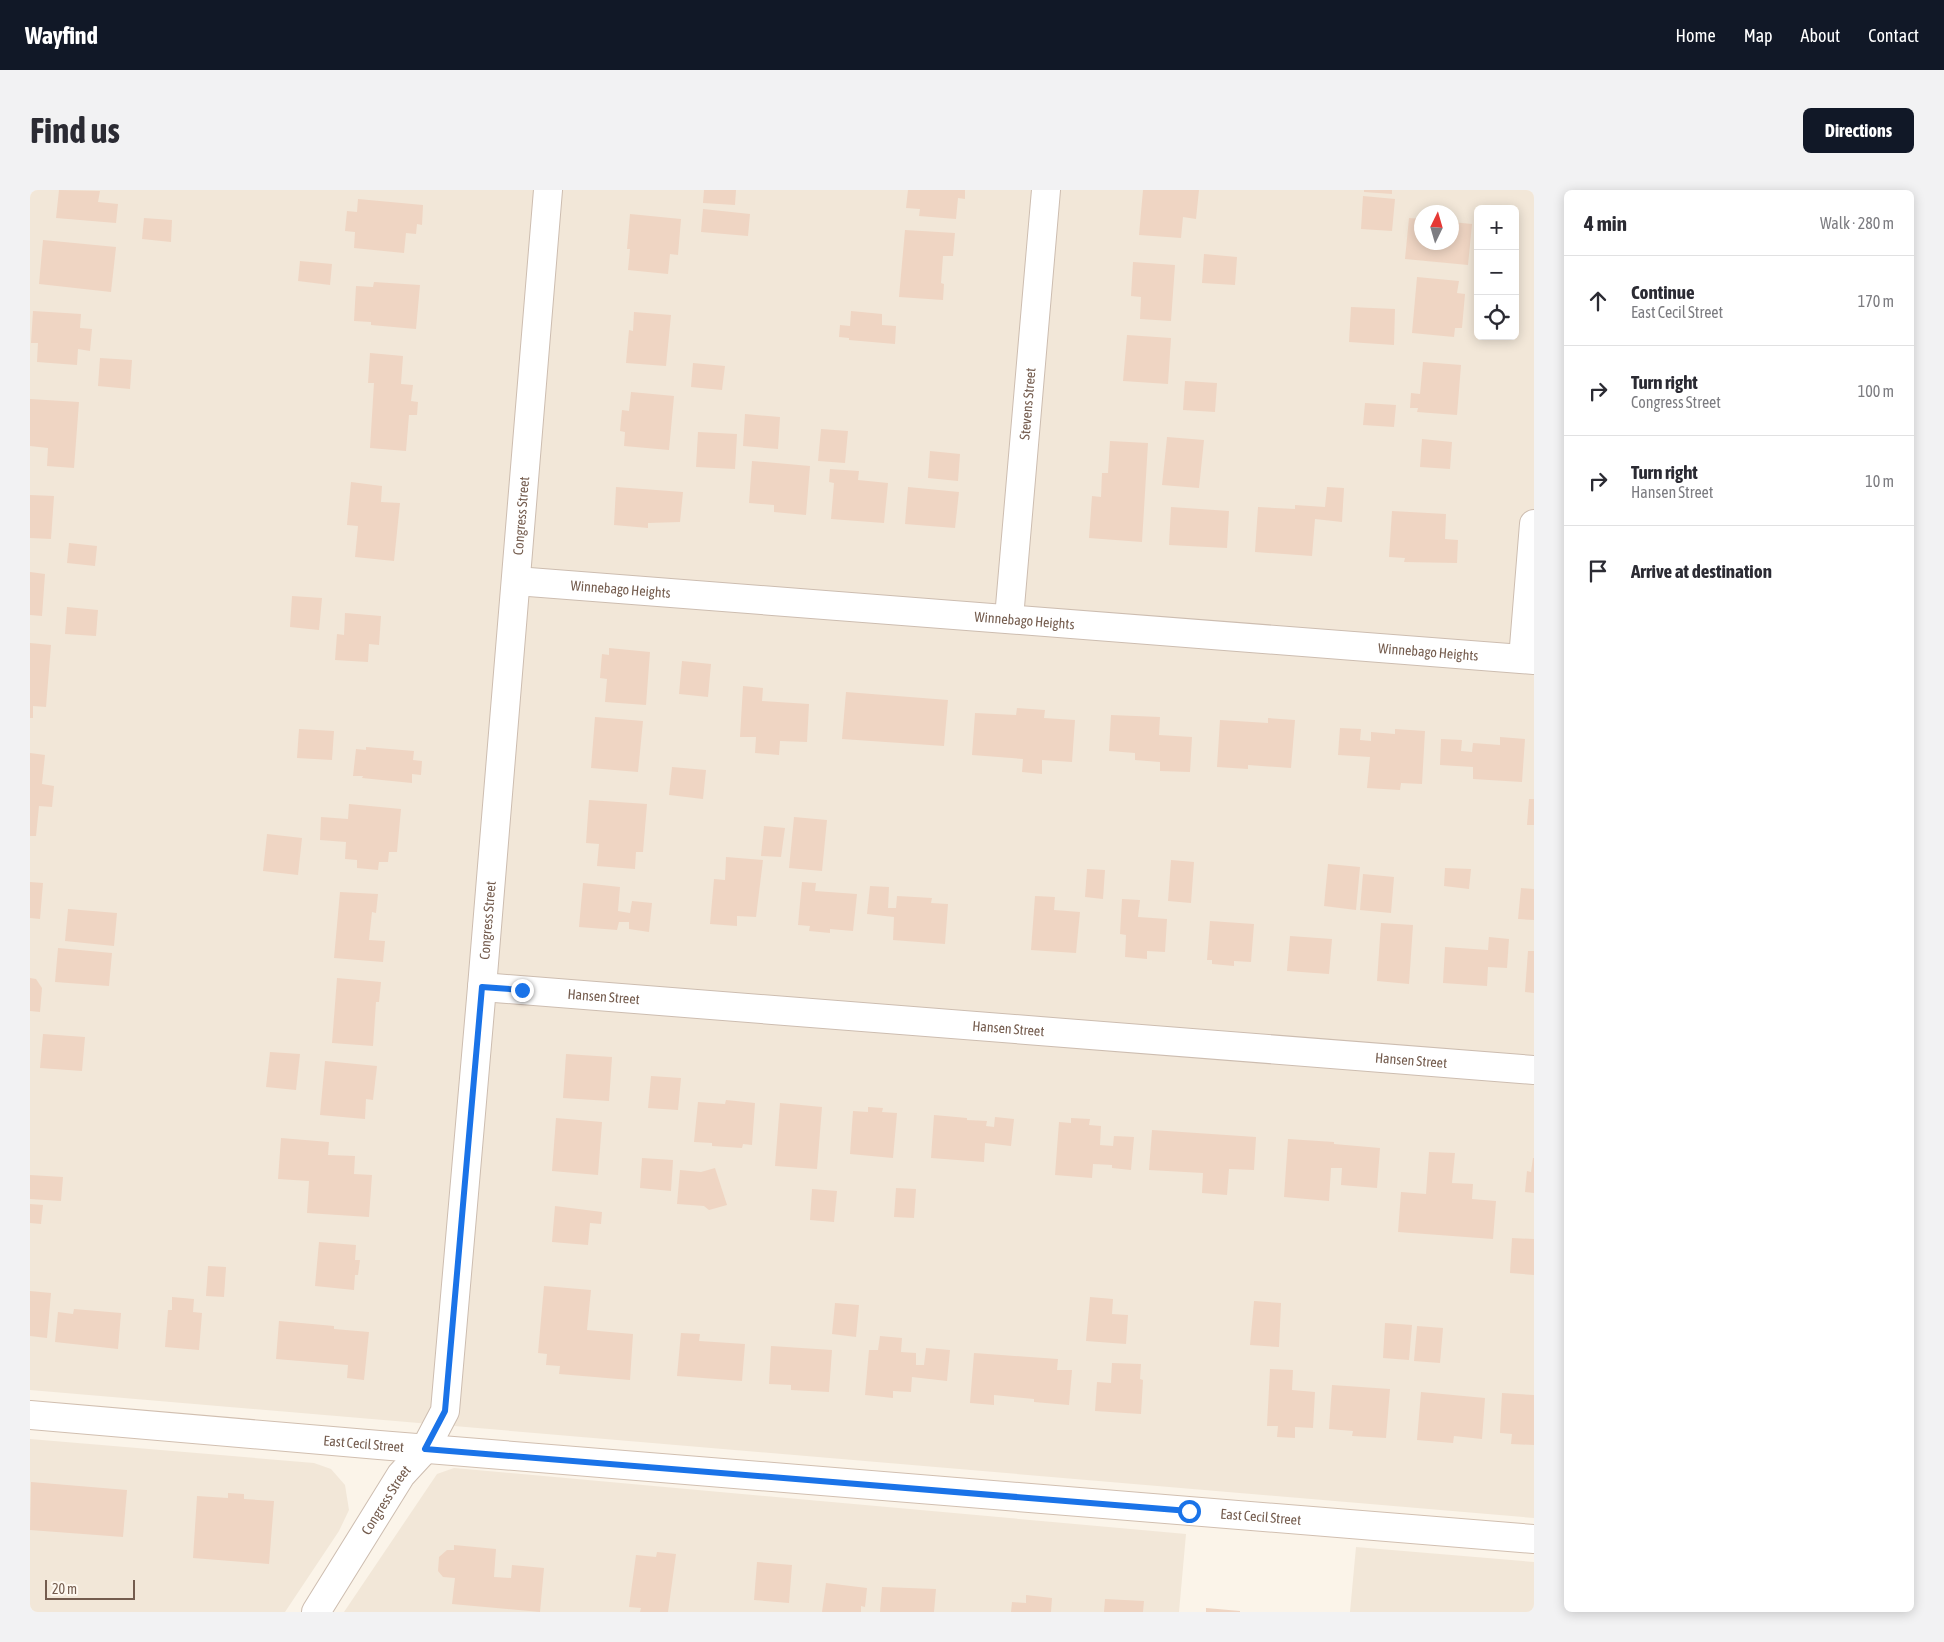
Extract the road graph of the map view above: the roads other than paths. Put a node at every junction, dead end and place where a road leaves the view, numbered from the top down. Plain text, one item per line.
1 (548, 190) edge
2 (1046, 190) edge
3 (1534, 524) edge
4 (516, 581) junction
5 (1009, 618) junction
6 (1529, 659) edge
7 (482, 987) junction
8 (1534, 1070) edge
9 (30, 1415) edge
10 (425, 1449) junction
11 (1534, 1539) edge
12 (316, 1612) edge

1 - 4 street, Congress Street
2 - 5 street, Stevens Street
3 - 6 street
4 - 5 street, Winnebago Heights
4 - 7 street, Congress Street
5 - 6 street, Winnebago Heights
7 - 8 street, Hansen Street
7 - 10 street, Congress Street
9 - 10 street, East Cecil Street
10 - 11 street, East Cecil Street
10 - 12 street, Congress Street

